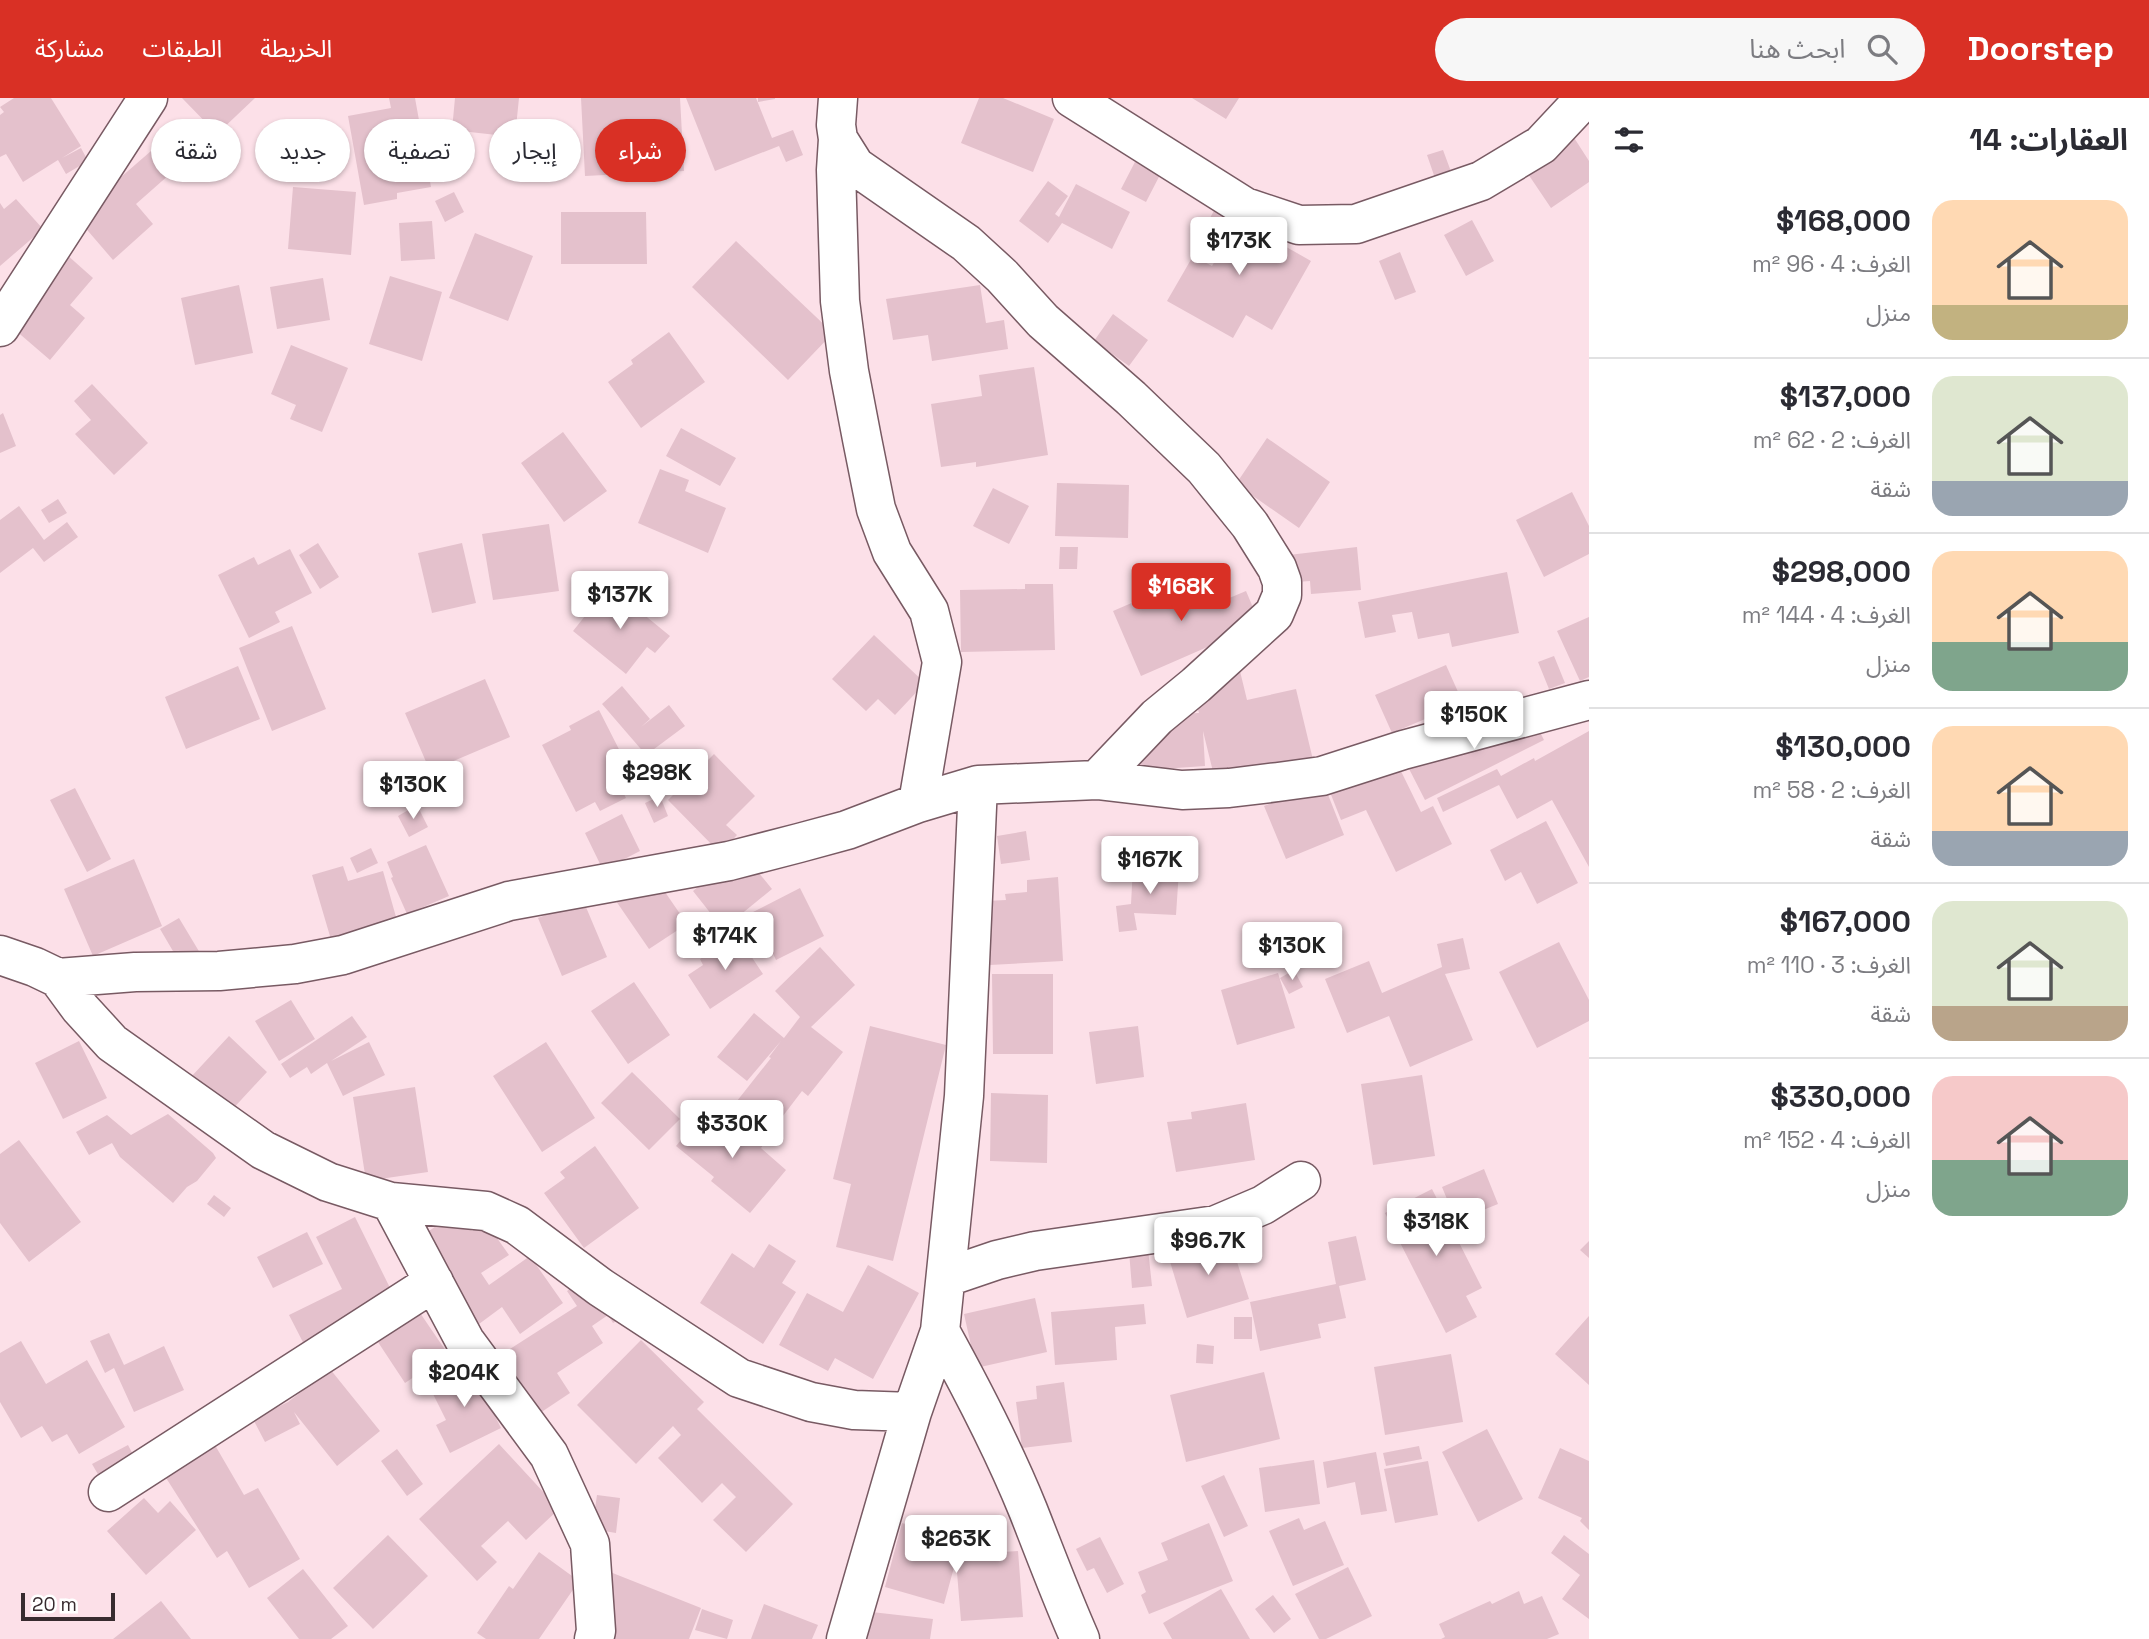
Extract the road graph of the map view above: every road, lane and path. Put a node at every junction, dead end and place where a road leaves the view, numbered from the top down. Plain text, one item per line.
1 (148, 98) edge
2 (838, 98) edge
3 (1072, 98) edge
4 (1585, 98) edge
5 (838, 139) junction
6 (0, 327) edge
7 (1589, 700) edge
8 (1097, 780) junction
9 (978, 785) junction
10 (918, 803) junction
11 (0, 955) edge
12 (58, 978) junction
13 (1301, 1181) dead end
14 (391, 1202) junction
15 (947, 1277) junction
16 (434, 1282) junction
17 (940, 1331) junction
18 (912, 1412) junction
19 (108, 1492) dead end
20 (594, 1639) edge
21 (846, 1639) edge
22 (1080, 1639) edge

1 - 6 street
2 - 5 street
3 - 4 street
5 - 8 street
5 - 10 street
7 - 8 street
8 - 9 street
9 - 10 street
9 - 15 street
10 - 12 street
11 - 12 street
12 - 14 street
13 - 15 street
14 - 16 street
14 - 18 street
15 - 17 street
16 - 19 street
16 - 20 street
17 - 18 street
17 - 22 street
18 - 21 street

